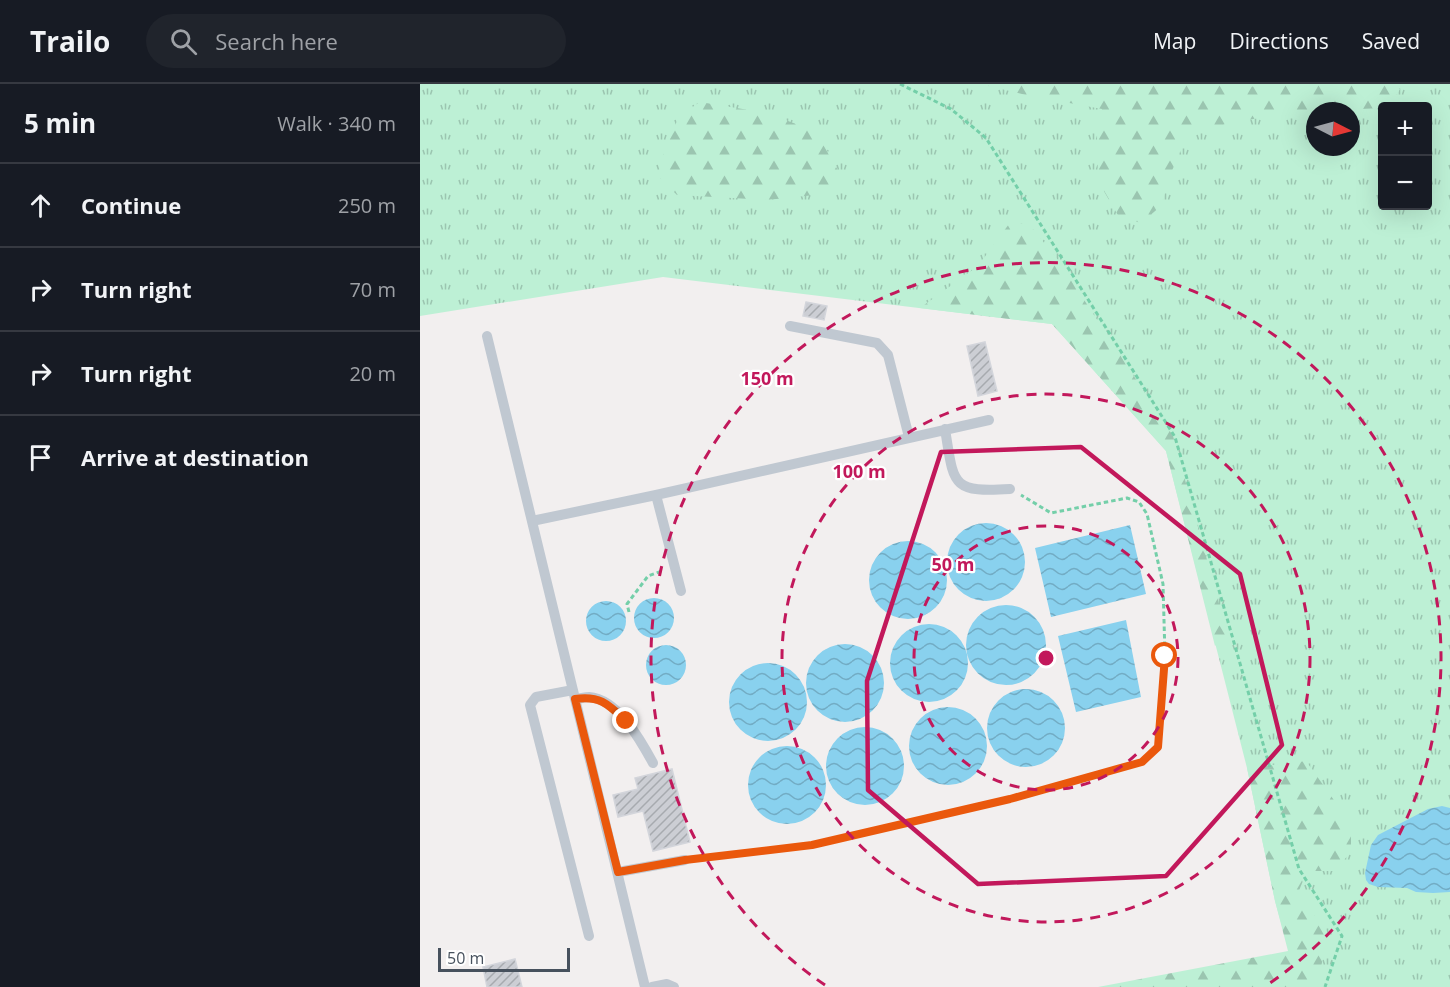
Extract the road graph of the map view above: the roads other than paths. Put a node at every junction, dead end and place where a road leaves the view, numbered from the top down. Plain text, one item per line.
1 (790, 326) dead end
2 (487, 336) dead end
3 (989, 420) dead end
4 (945, 429) junction
5 (909, 437) junction
6 (1010, 489) road end
7 (656, 495) junction
8 (532, 521) junction
9 (681, 591) dead end
10 (574, 694) junction
11 (653, 763) dead end
12 (685, 860) road end
13 (618, 872) junction
14 (589, 936) dead end
15 (645, 987) edge
16 (652, 987) edge
17 (675, 987) edge

1 - 5 lane
2 - 8 lane
3 - 4 lane
4 - 5 lane
4 - 6 lane
5 - 7 lane
7 - 8 lane
7 - 9 lane
8 - 10 lane
10 - 11 lane
10 - 13 lane
10 - 14 lane
12 - 13 lane
13 - 15 lane
16 - 17 lane

